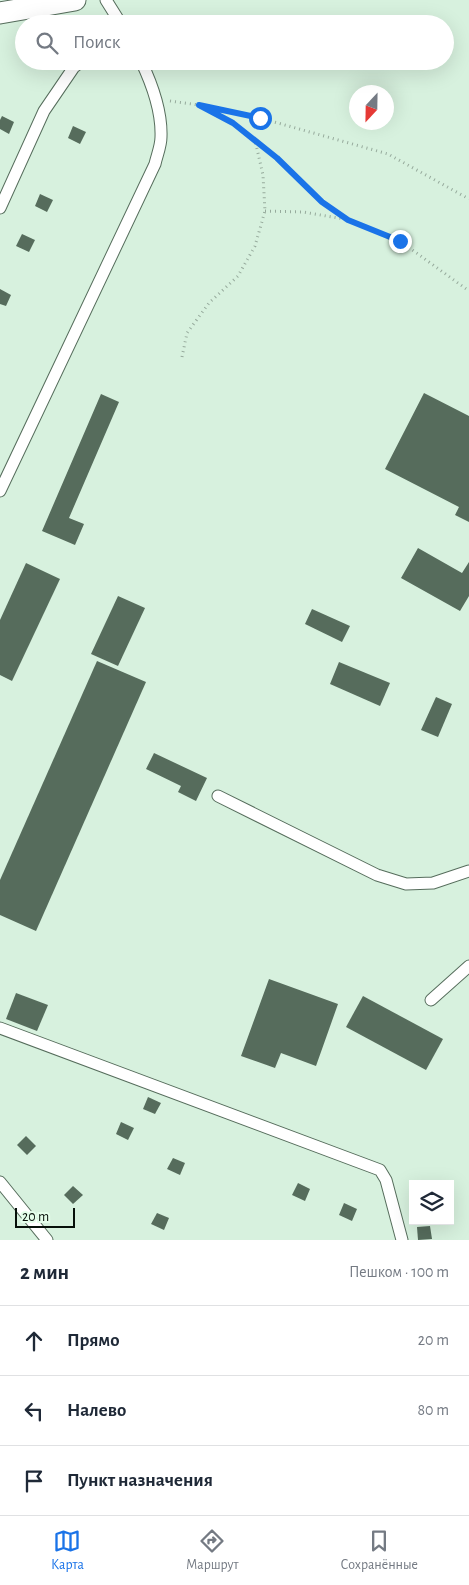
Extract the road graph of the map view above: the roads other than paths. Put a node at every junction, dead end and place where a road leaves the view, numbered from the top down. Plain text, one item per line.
1 (75, 0) edge
2 (106, 0) edge
3 (0, 13) edge
4 (115, 15) edge
5 (72, 70) edge
6 (146, 70) edge
7 (0, 208) edge
8 (0, 491) edge
9 (218, 796) dead end
10 (469, 871) edge
11 (469, 966) edge
12 (431, 1000) dead end
13 (0, 1028) edge
14 (0, 1182) edge
15 (46, 1240) edge
16 (402, 1240) edge

1 - 3 street
2 - 4 lane
5 - 7 lane
6 - 8 lane
9 - 10 lane
11 - 12 lane
13 - 16 lane
14 - 15 lane

